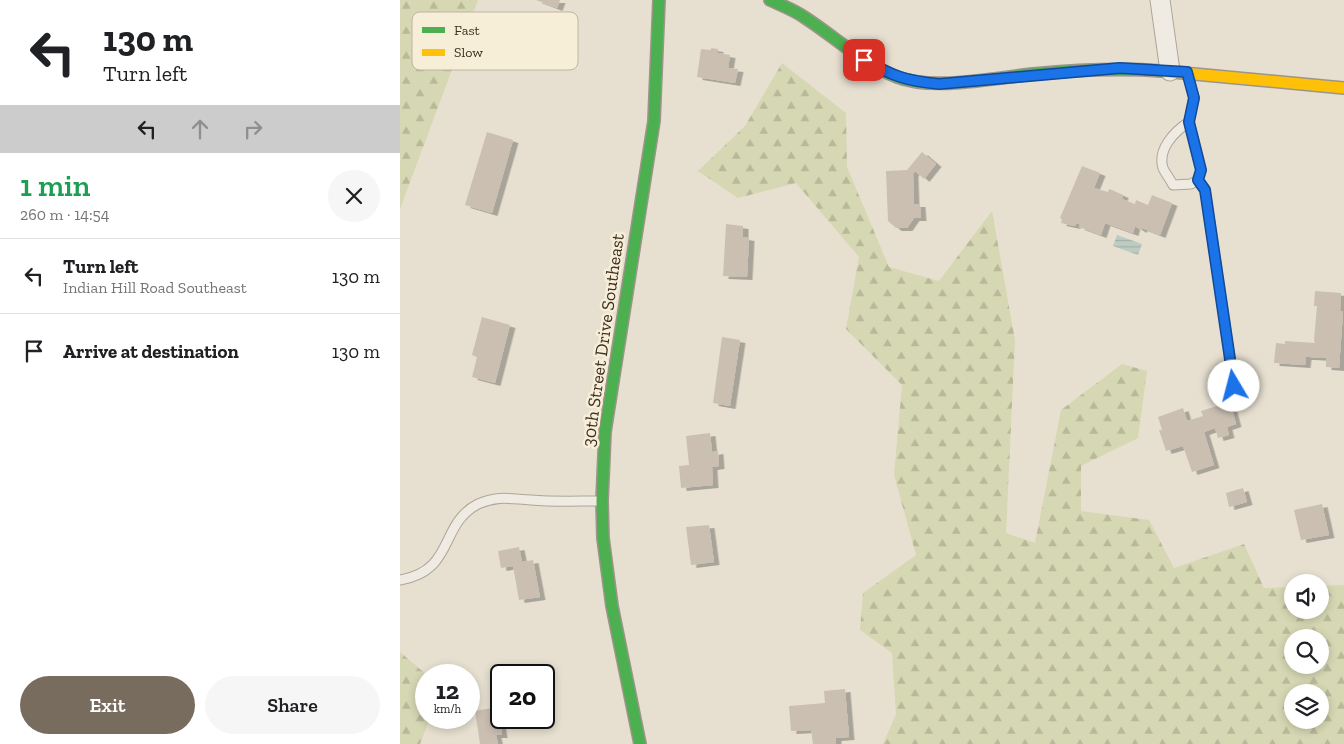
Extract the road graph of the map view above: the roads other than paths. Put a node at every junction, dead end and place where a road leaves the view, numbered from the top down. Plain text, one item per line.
1 (659, 0) edge
2 (770, 0) edge
3 (1160, 0) edge
4 (1178, 71) junction
5 (1344, 88) edge
6 (1189, 122) junction
7 (1198, 180) junction
8 (1234, 386) dead end
9 (602, 501) junction
10 (400, 580) edge
11 (640, 744) edge

1 - 9 main road, 30th Street Drive Southeast
2 - 4 main road
3 - 4 street
4 - 5 main road
4 - 6 lane
6 - 7 lane
6 - 7 lane
7 - 8 lane
9 - 10 lane
9 - 11 main road, 30th Street Drive Southeast

